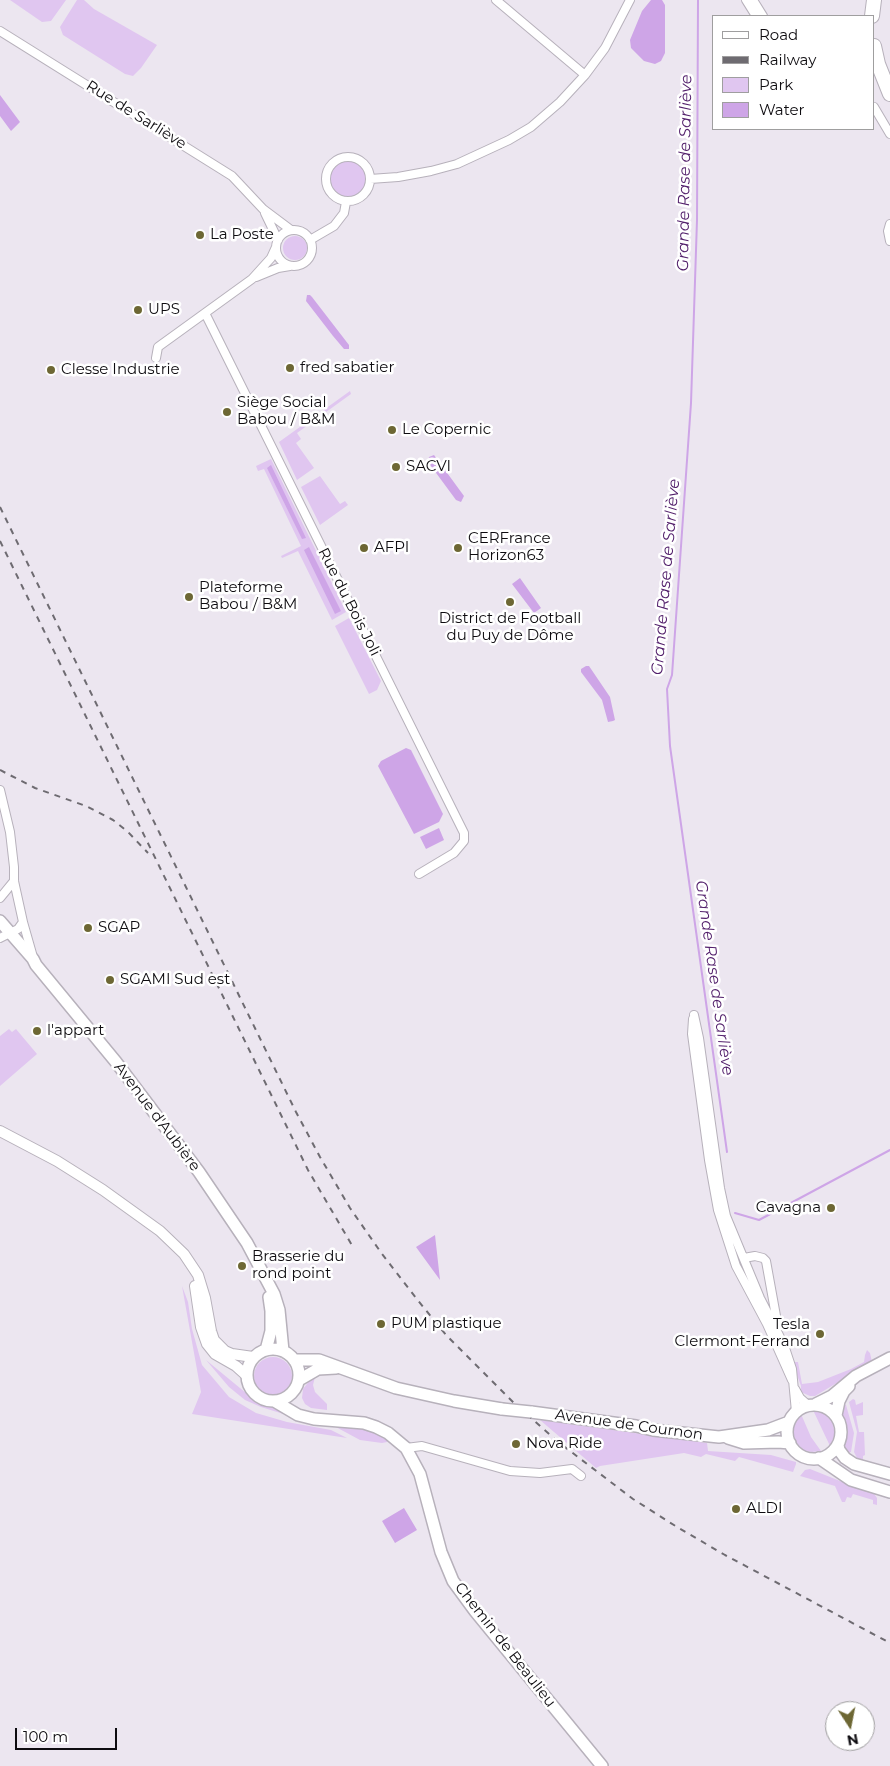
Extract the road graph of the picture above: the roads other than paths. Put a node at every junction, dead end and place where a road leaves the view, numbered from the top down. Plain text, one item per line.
1 (496, 0) edge
2 (630, 0) edge
3 (746, 0) edge
4 (754, 0) edge
5 (874, 0) edge
6 (755, 15) edge
7 (763, 15) edge
8 (872, 15) edge
9 (0, 31) edge
10 (875, 50) edge
11 (585, 75) junction
12 (890, 94) edge
13 (875, 109) edge
14 (890, 134) edge
15 (370, 179) junction
16 (346, 202) junction
17 (264, 209) junction
18 (890, 224) edge
19 (291, 230) junction
20 (310, 240) junction
21 (890, 241) edge
22 (277, 243) junction
23 (291, 265) junction
24 (252, 279) junction
25 (205, 313) junction
26 (156, 358) dead end
27 (0, 790) edge
28 (419, 874) dead end
29 (14, 881) junction
30 (0, 898) edge
31 (0, 921) edge
32 (23, 922) junction
33 (4, 934) edge
34 (35, 962) junction
35 (0, 1131) edge
36 (743, 1256) junction
37 (190, 1265) junction
38 (266, 1278) junction
39 (778, 1332) junction
40 (266, 1350) junction
41 (283, 1351) junction
42 (253, 1357) junction
43 (890, 1358) edge
44 (294, 1360) junction
45 (890, 1362) edge
46 (343, 1369) junction
47 (246, 1375) junction
48 (299, 1380) junction
49 (794, 1384) junction
50 (293, 1392) junction
51 (276, 1402) junction
52 (812, 1405) junction
53 (796, 1412) junction
54 (836, 1415) junction
55 (304, 1416) junction
56 (789, 1422) junction
57 (726, 1437) junction
58 (790, 1443) junction
59 (838, 1445) junction
60 (406, 1448) junction
61 (819, 1458) junction
62 (890, 1474) edge
63 (581, 1476) dead end
64 (890, 1492) edge
65 (602, 1766) edge

1 - 11 street
2 - 11 street
3 - 6 street
4 - 7 street
5 - 8 highway
9 - 17 street, Rue de Sarliève
10 - 12 highway
11 - 15 street
13 - 14 street
15 - 16 street
15 - 16 street
16 - 20 street
17 - 19 street
17 - 22 street
18 - 21 street
19 - 20 street
19 - 22 street
20 - 23 street
22 - 23 street
22 - 24 street
23 - 24 street
24 - 25 street
25 - 26 street
25 - 28 street, Rue du Bois Joli
27 - 29 street
29 - 30 street
29 - 32 street
31 - 33 main road, Avenue d'Aubière
32 - 33 street
32 - 34 street
33 - 34 main road, Avenue d'Aubière
34 - 38 main road, Avenue d'Aubière
35 - 37 street
36 - 39 street
36 - 39 street
36 - 49 street
37 - 42 street
37 - 47 street
38 - 40 main road, Avenue d'Aubière
38 - 41 main road, Avenue d'Aubière
39 - 49 street
40 - 41 main road
40 - 42 main road
41 - 44 main road
42 - 47 main road
43 - 52 main road
44 - 46 main road, Avenue de Cournon
44 - 48 main road
45 - 54 main road
46 - 48 main road
46 - 57 main road, Avenue de Cournon, bridge
47 - 51 main road
48 - 50 main road
49 - 52 street
49 - 53 street
50 - 51 main road
50 - 55 main road
51 - 55 main road, Chemin de Beaulieu
52 - 53 main road
52 - 54 main road
53 - 56 main road
54 - 59 main road
55 - 60 main road, Chemin de Beaulieu
56 - 57 main road, Avenue de Cournon
56 - 58 main road
57 - 58 main road, Avenue de Cournon
58 - 61 main road
59 - 61 main road
59 - 62 main road
60 - 63 street
60 - 65 main road, Chemin de Beaulieu
61 - 64 main road

